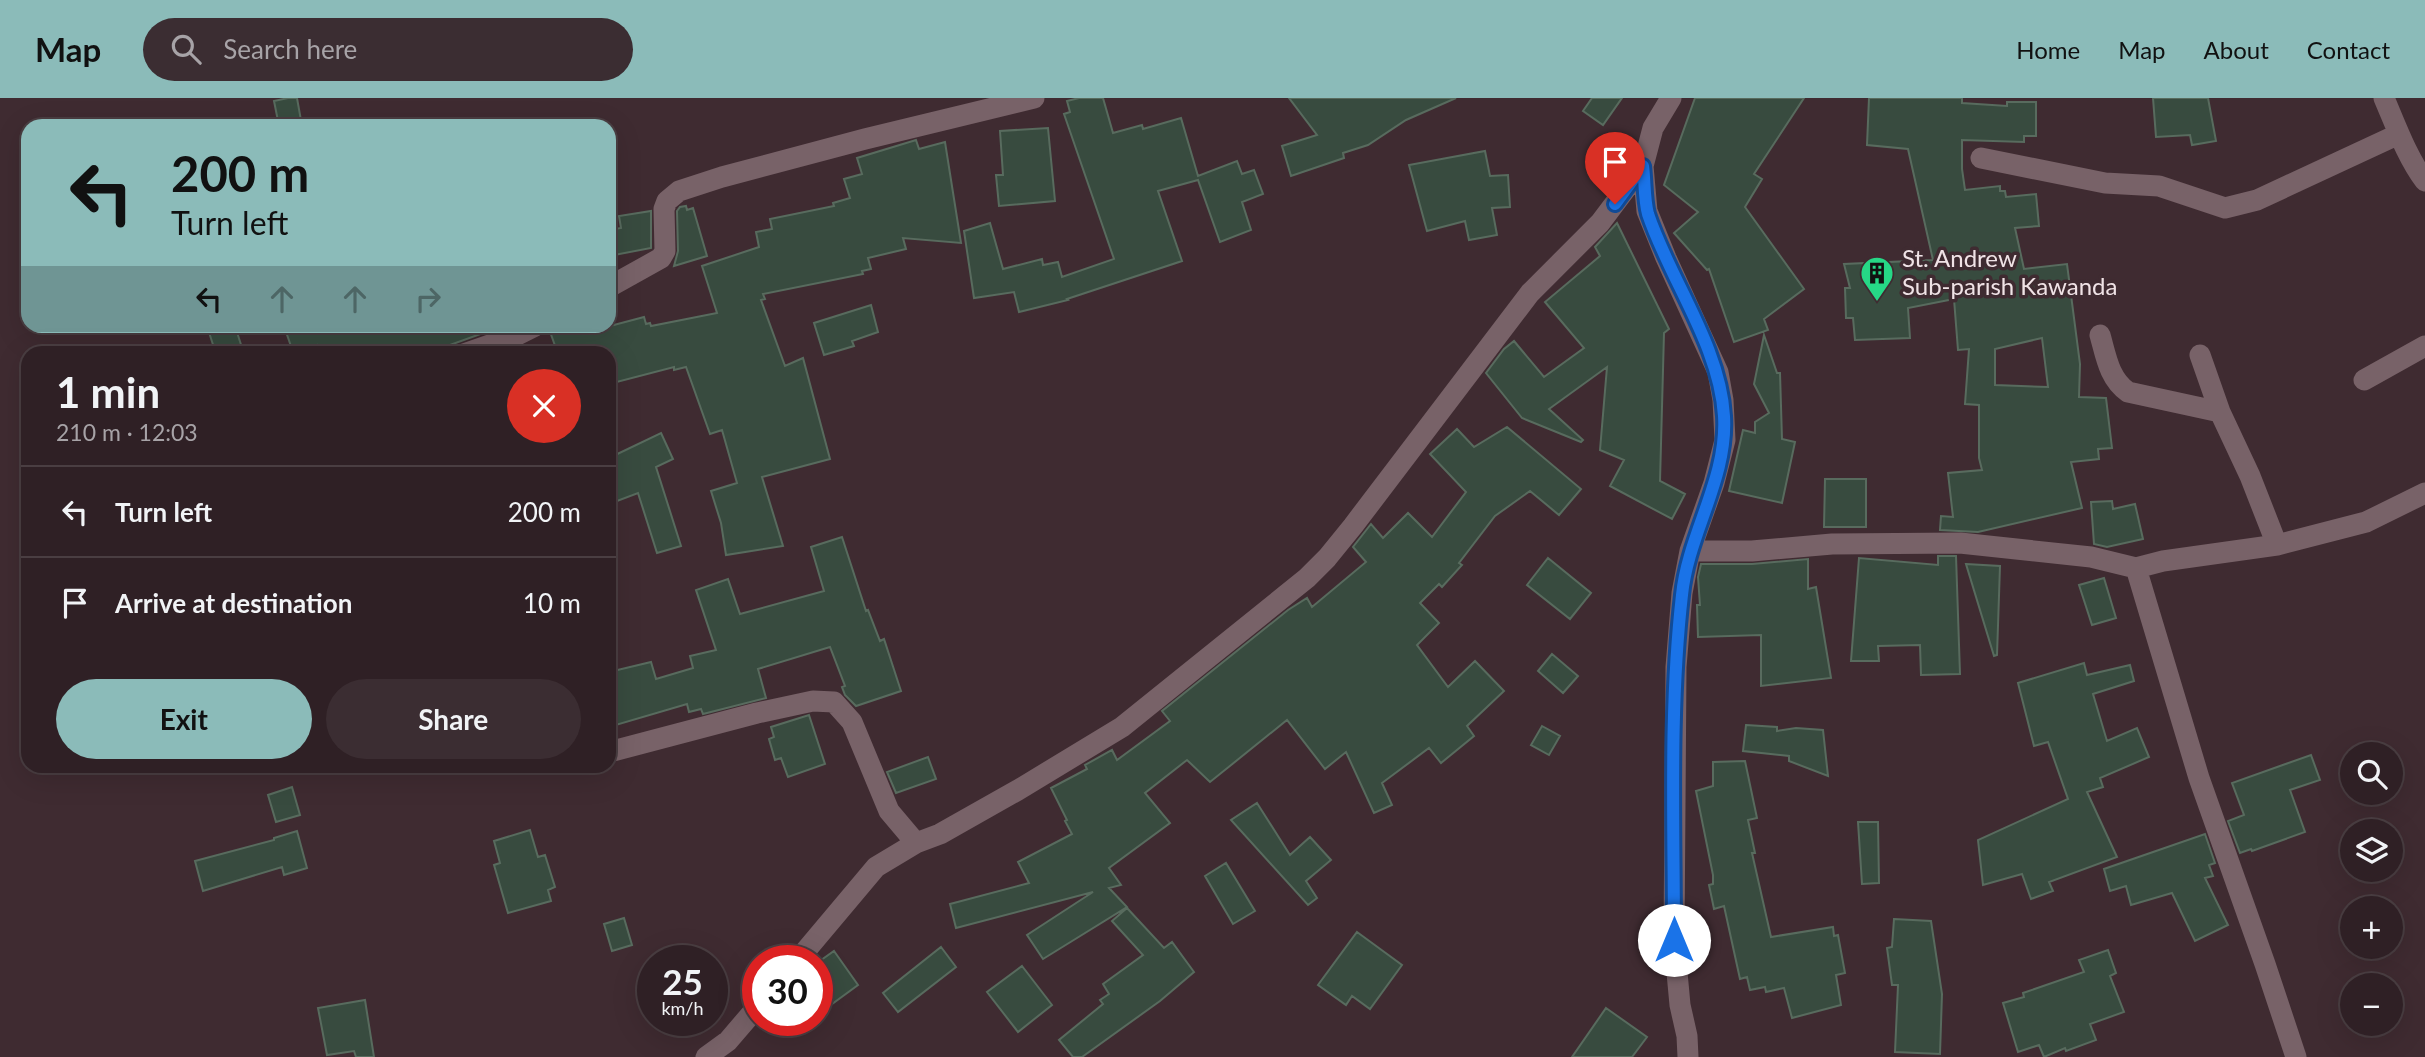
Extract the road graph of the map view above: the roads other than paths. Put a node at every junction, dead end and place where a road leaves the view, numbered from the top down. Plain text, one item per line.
1 (1034, 98) edge
2 (1671, 98) edge
3 (2384, 98) edge
4 (2399, 134) junction
5 (1981, 158) dead end
6 (1643, 166) junction
7 (2425, 181) edge
8 (616, 283) edge
9 (521, 333) edge
10 (2100, 335) dead end
11 (487, 346) edge
12 (2425, 346) edge
13 (2200, 355) dead end
14 (2364, 380) dead end
15 (2220, 412) junction
16 (2425, 493) edge
17 (2277, 545) junction
18 (1690, 551) junction
19 (2136, 568) junction
20 (616, 750) edge
21 (916, 843) junction
22 (810, 945) edge
23 (742, 1025) edge
24 (706, 1057) edge
25 (1688, 1057) edge
26 (2296, 1057) edge

1 - 8 street
2 - 6 street
3 - 4 street
4 - 5 street
4 - 7 street
6 - 18 street
6 - 21 street
9 - 11 street
10 - 15 street
12 - 14 street
13 - 15 street
15 - 17 street
16 - 17 street
17 - 19 street
18 - 19 street
18 - 25 street
19 - 26 street
20 - 21 street
21 - 22 street
23 - 24 street

